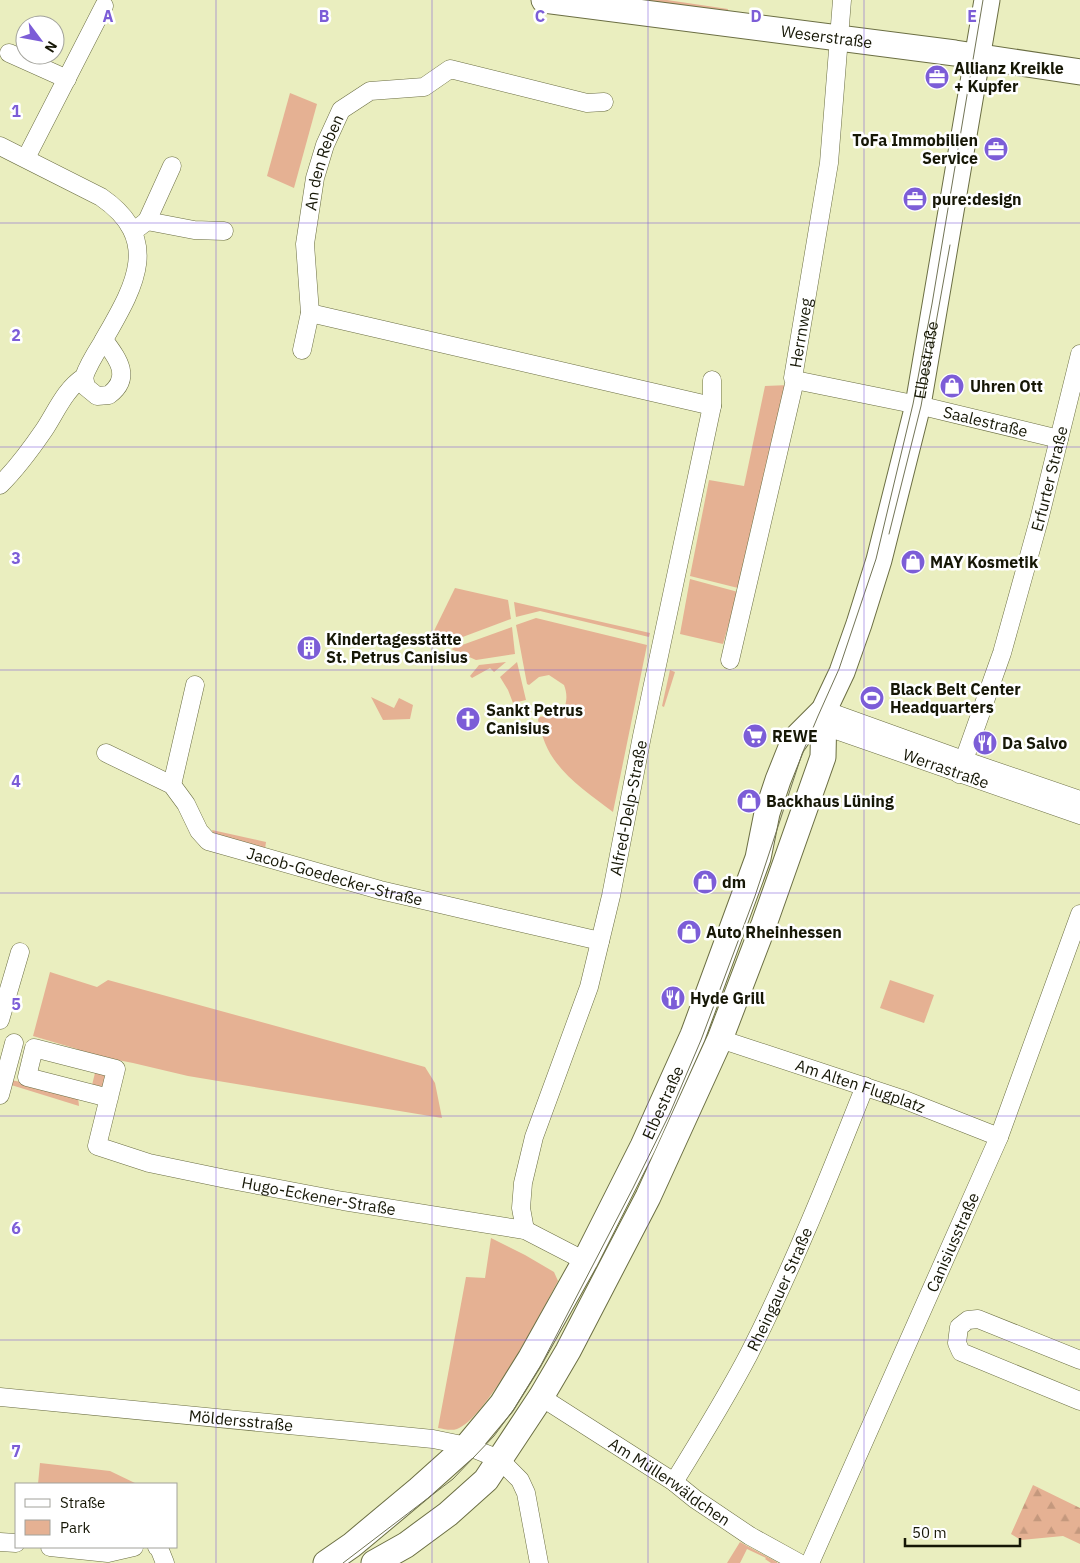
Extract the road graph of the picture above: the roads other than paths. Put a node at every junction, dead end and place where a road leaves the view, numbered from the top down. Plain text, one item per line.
1 (544, 0) edge
2 (842, 0) edge
3 (987, 0) edge
4 (104, 6) dead end
5 (839, 38) junction
6 (9, 53) dead end
7 (978, 56) junction
8 (1080, 72) edge
9 (67, 79) junction
10 (604, 102) dead end
11 (0, 146) edge
12 (26, 158) junction
13 (172, 166) dead end
14 (140, 226) junction
15 (224, 231) dead end
16 (310, 313) junction
17 (104, 340) junction
18 (302, 350) dead end
19 (1080, 354) edge
20 (84, 377) junction
21 (712, 380) dead end
22 (795, 380) junction
23 (918, 405) junction
24 (712, 406) junction
25 (1059, 439) junction
26 (0, 484) edge
27 (730, 660) dead end
28 (195, 685) dead end
29 (820, 719) junction
30 (106, 753) dead end
31 (961, 767) junction
32 (172, 785) junction
33 (1080, 800) edge
34 (1080, 816) edge
35 (1080, 914) edge
36 (600, 941) junction
37 (20, 952) dead end
38 (0, 1020) edge
39 (720, 1039) junction
40 (7, 1041) edge
41 (34, 1048) junction
42 (866, 1086) junction
43 (0, 1095) edge
44 (109, 1098) junction
45 (999, 1137) junction
46 (525, 1230) junction
47 (585, 1261) junction
48 (1080, 1360) edge
49 (0, 1397) edge
50 (541, 1397) junction
51 (1080, 1401) edge
52 (482, 1452) junction
53 (674, 1482) junction
54 (0, 1542) edge
55 (15, 1543) edge
56 (60, 1548) edge
57 (130, 1548) edge
58 (159, 1548) edge
59 (165, 1563) edge
60 (326, 1563) edge
61 (374, 1563) edge
62 (539, 1563) edge
63 (799, 1563) edge
64 (810, 1563) edge

1 - 5 main road, Weserstraße
2 - 5 street, Herrnweg
3 - 7 main road, Elbestraße
4 - 9 street
5 - 7 main road, Weserstraße
5 - 22 street, Herrnweg
6 - 9 street
7 - 8 main road, Weserstraße
7 - 23 main road, Elbestraße
9 - 12 street
10 - 16 street, An den Reben
11 - 12 street
12 - 14 street
13 - 14 street
14 - 15 street
14 - 17 street
16 - 18 street, An den Reben
16 - 24 street
17 - 20 street
17 - 20 street
19 - 25 street, Erfurter Straße
20 - 26 street
21 - 24 street, Alfred-Delp-Straße
22 - 23 street, Saalestraße
22 - 27 street, Herrnweg
23 - 25 street, Saalestraße
23 - 29 main road, Elbestraße
24 - 36 street, Alfred-Delp-Straße
25 - 31 street, Erfurter Straße
28 - 32 street
29 - 31 street, Werrastraße
29 - 39 main road, Elbestraße
29 - 47 main road, Elbestraße
30 - 32 street, Jacob-Goedecker-Straße
31 - 33 street, Werrastraße
31 - 34 street, Werrastraße
32 - 36 street, Jacob-Goedecker-Straße
35 - 45 street, Canisiusstraße
36 - 46 street, Alfred-Delp-Straße
37 - 38 street
39 - 42 street, Am Alten Flugplatz
39 - 50 main road, Elbestraße
40 - 41 street, Hugo-Eckener-Straße
40 - 43 street
41 - 44 street, Hugo-Eckener-Straße
41 - 44 street
42 - 45 street, Am Alten Flugplatz
42 - 53 street, Rheingauer Straße
44 - 46 street, Hugo-Eckener-Straße
45 - 64 street, Canisiusstraße
46 - 47 street, Hugo-Eckener-Straße
47 - 52 main road, Elbestraße
48 - 51 street
49 - 52 street, Möldersstraße
50 - 52 main road, Elbestraße
50 - 53 street, Am Müllerwäldchen
52 - 60 main road, Elbestraße
52 - 61 main road
52 - 62 street
53 - 63 street, Am Müllerwäldchen
54 - 55 street
56 - 57 street
58 - 59 street

